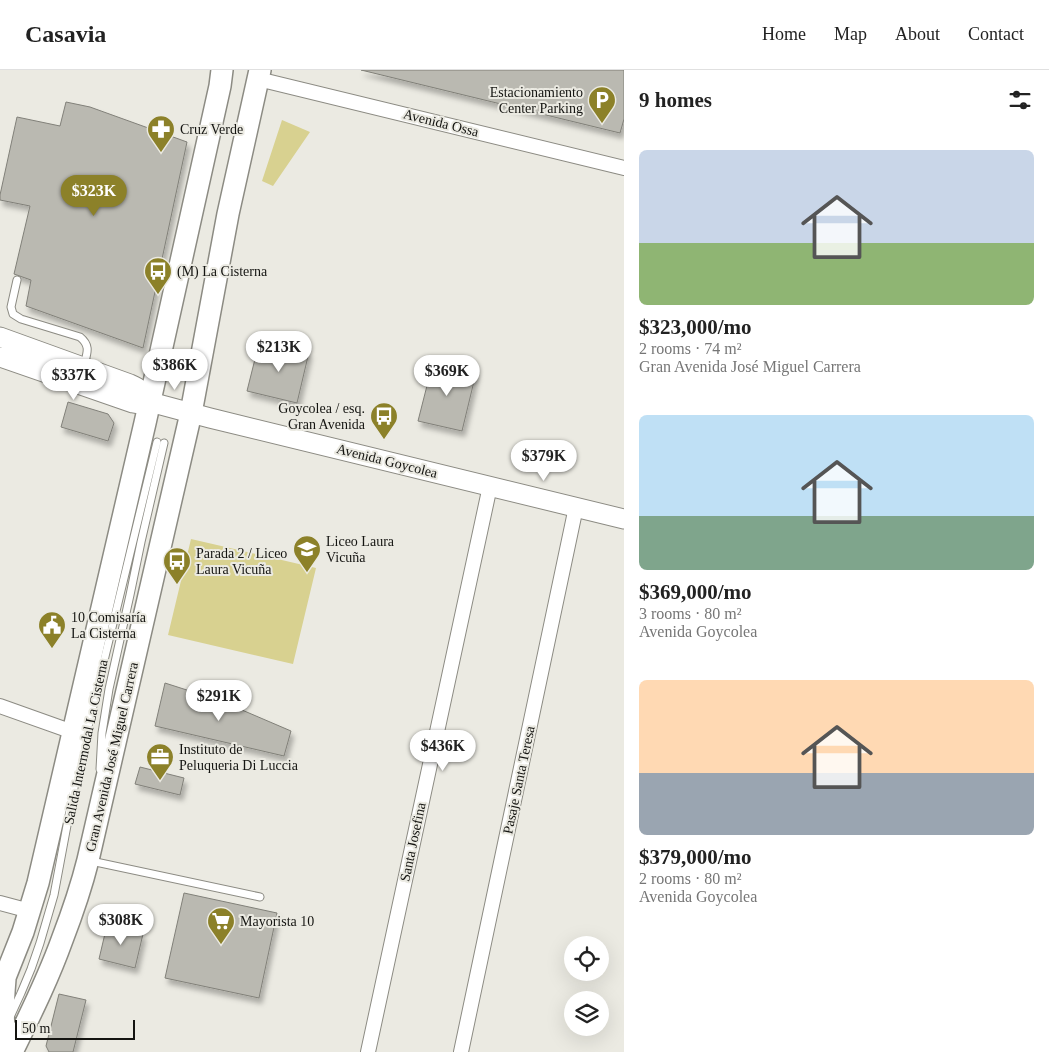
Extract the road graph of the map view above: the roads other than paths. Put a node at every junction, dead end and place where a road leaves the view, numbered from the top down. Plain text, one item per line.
1 (222, 70) edge
2 (258, 73) edge
3 (624, 166) edge
4 (18, 280) dead end
5 (0, 337) edge
6 (0, 357) edge
7 (83, 367) junction
8 (150, 402) junction
9 (191, 413) junction
10 (490, 486) junction
11 (576, 508) junction
12 (624, 519) edge
13 (0, 706) edge
14 (73, 732) junction
15 (97, 824) junction
16 (88, 860) junction
17 (260, 897) dead end
18 (0, 903) edge
19 (30, 911) junction
20 (3, 985) edge
21 (2, 1033) edge
22 (10, 1052) edge
23 (368, 1052) edge
24 (461, 1052) edge

1 - 8 main road
2 - 3 street, Avenida Ossa
2 - 9 main road, Gran Avenida José Miguel Carrera
4 - 7 lane
5 - 7 street, Avenida Goycolea
6 - 8 street, Avenida Goycolea
7 - 8 street, Avenida Goycolea
8 - 9 street, Avenida Goycolea
8 - 14 main road
9 - 10 street, Avenida Goycolea
9 - 15 main road, Gran Avenida José Miguel Carrera
10 - 11 street, Avenida Goycolea
10 - 23 street, Santa Josefina
11 - 12 street, Avenida Goycolea
11 - 24 street, Pasaje Santa Teresa
13 - 14 street
14 - 19 main road
15 - 16 main road, Gran Avenida José Miguel Carrera
15 - 21 lane, Salida Intermodal La Cisterna
16 - 17 lane
16 - 22 main road, Gran Avenida José Miguel Carrera
18 - 19 street
19 - 20 main road
20 - 21 main road
21 - 22 main road

